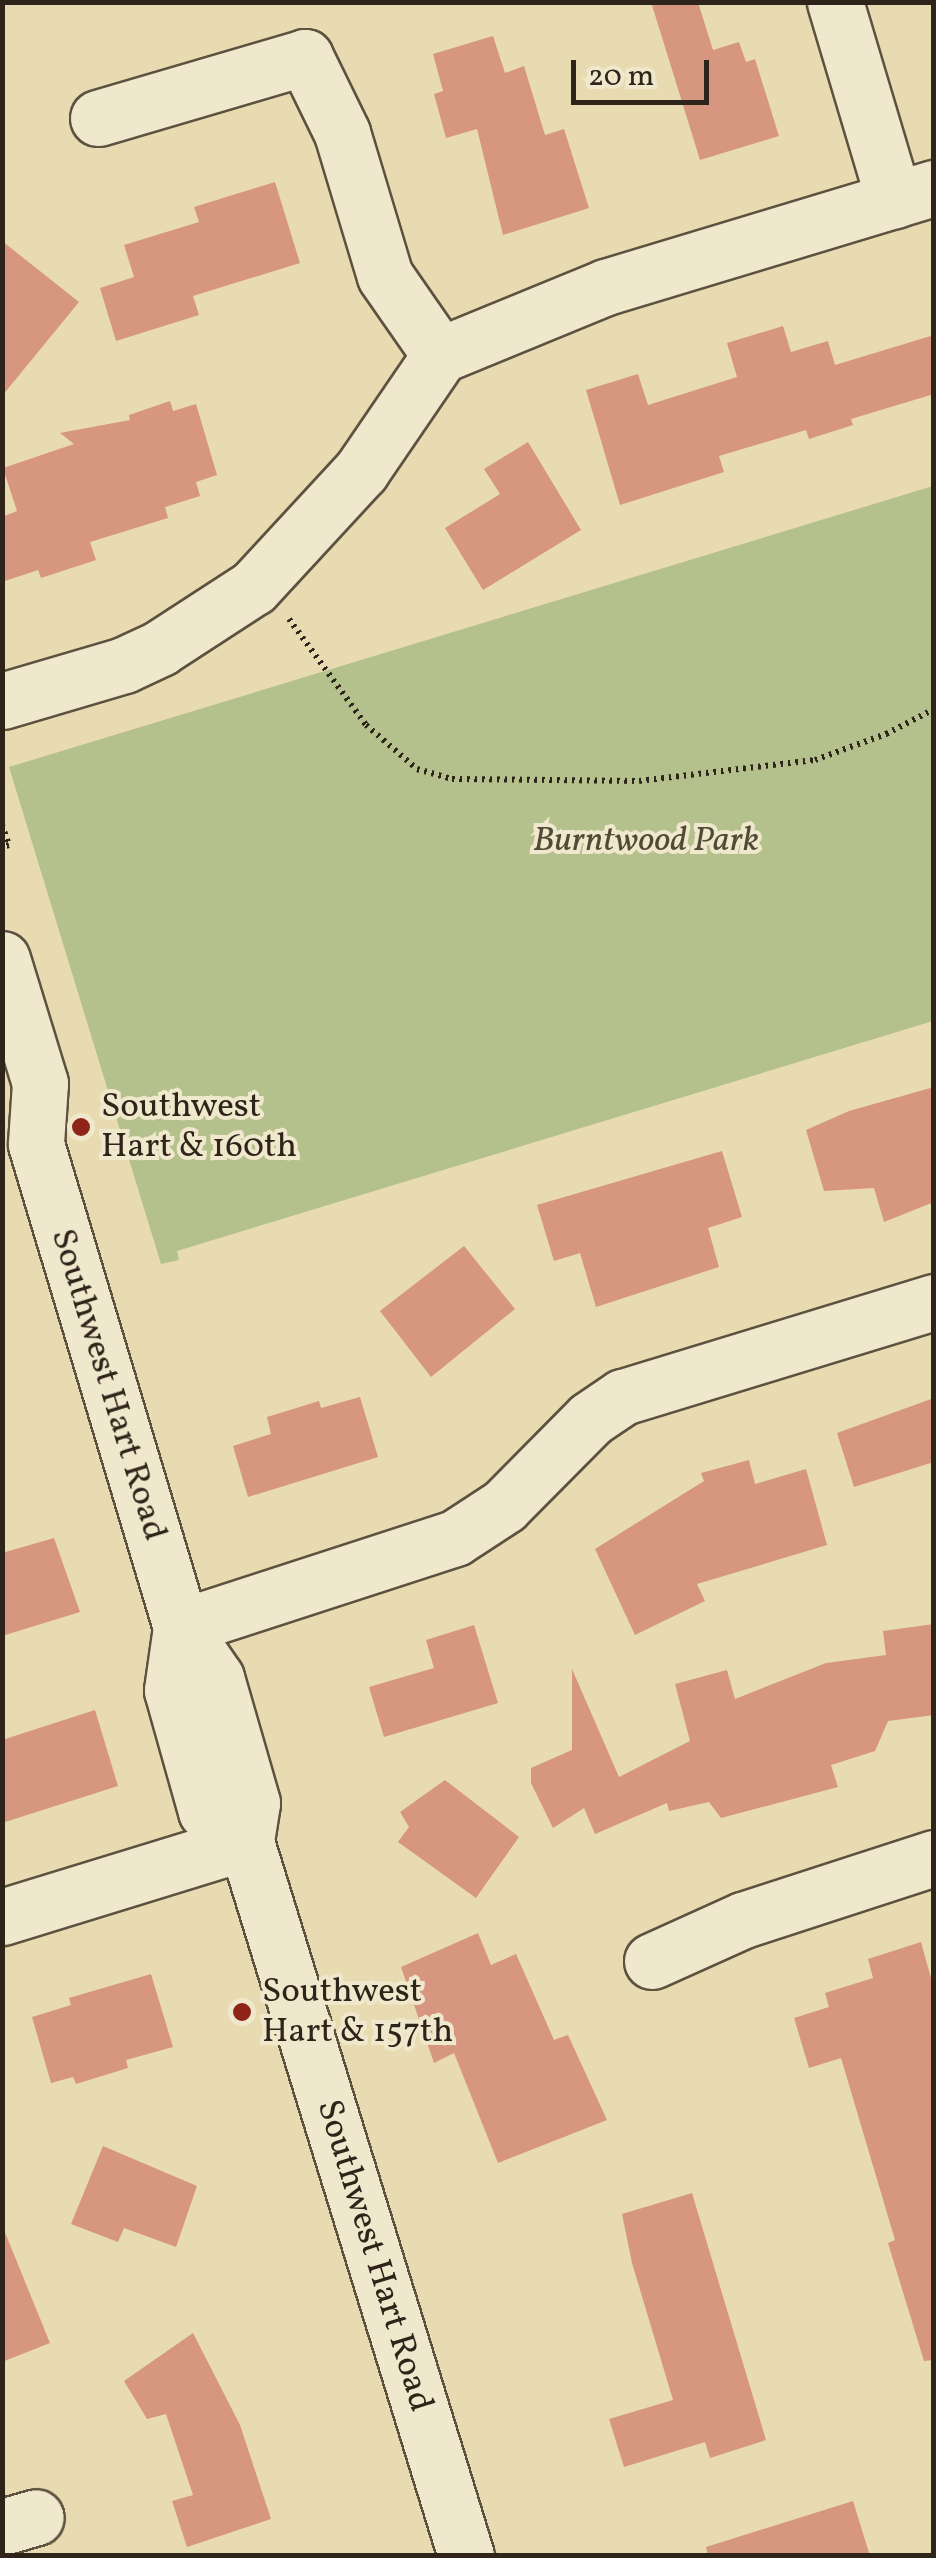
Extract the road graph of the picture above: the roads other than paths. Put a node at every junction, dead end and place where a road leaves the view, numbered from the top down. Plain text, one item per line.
1 (835, 2) edge
2 (98, 118) dead end
3 (914, 194) edge
4 (440, 356) junction
5 (2, 701) edge
6 (2, 959) edge
7 (19, 1127) edge
8 (934, 1302) edge
9 (181, 1626) junction
10 (246, 1842) junction
11 (934, 1858) edge
12 (2, 1917) edge
13 (652, 1961) dead end
14 (466, 2556) edge

1 - 3 street
2 - 4 street
3 - 4 street
4 - 5 street
6 - 7 street, Southwest Hart Road
7 - 9 street, Southwest Hart Road
8 - 9 street
9 - 10 street, Southwest Hart Road
10 - 12 street
10 - 14 street, Southwest Hart Road
11 - 13 street

